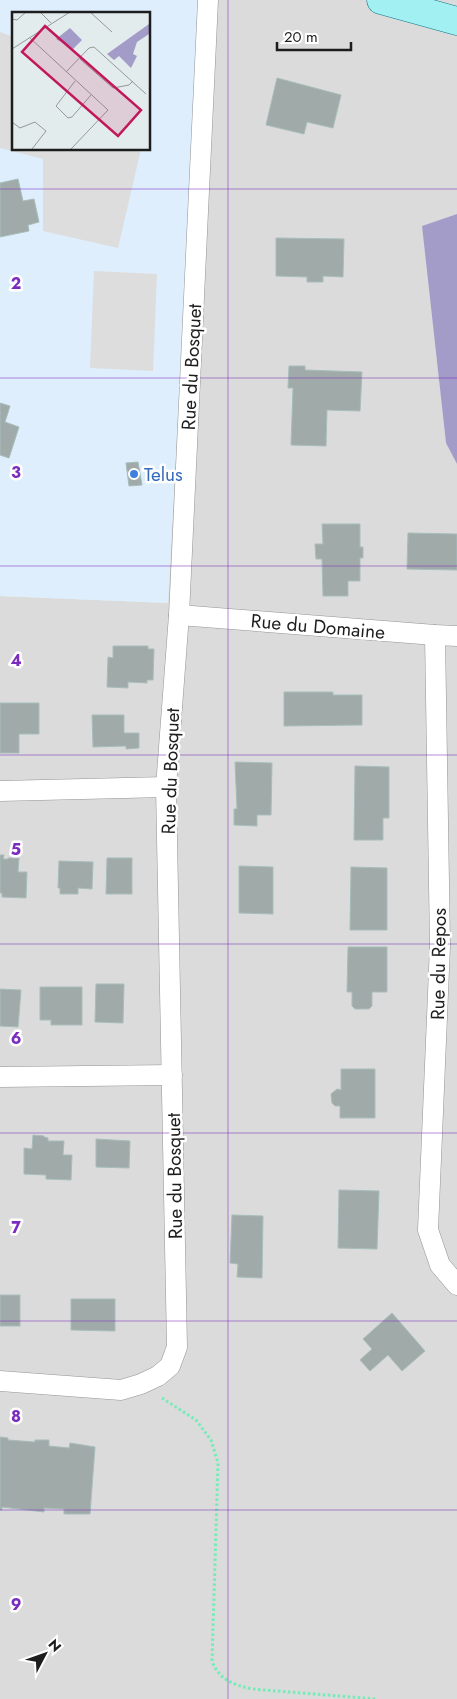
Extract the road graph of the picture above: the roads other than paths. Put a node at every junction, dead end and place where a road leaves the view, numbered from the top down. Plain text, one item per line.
1 (208, 0) edge
2 (381, 0) edge
3 (457, 21) edge
4 (179, 615) junction
5 (435, 636) junction
6 (457, 636) edge
7 (166, 787) junction
8 (0, 791) edge
9 (172, 1076) junction
10 (0, 1077) edge
11 (457, 1285) edge
12 (0, 1381) edge

1 - 4 street, Rue du Bosquet
2 - 3 main road
4 - 5 street, Rue du Domaine
4 - 7 street, Rue du Bosquet
5 - 6 street, Rue du Domaine
5 - 11 street, Rue du Repos
7 - 8 street
7 - 9 street, Rue du Bosquet
9 - 10 street
9 - 12 street, Rue du Bosquet

